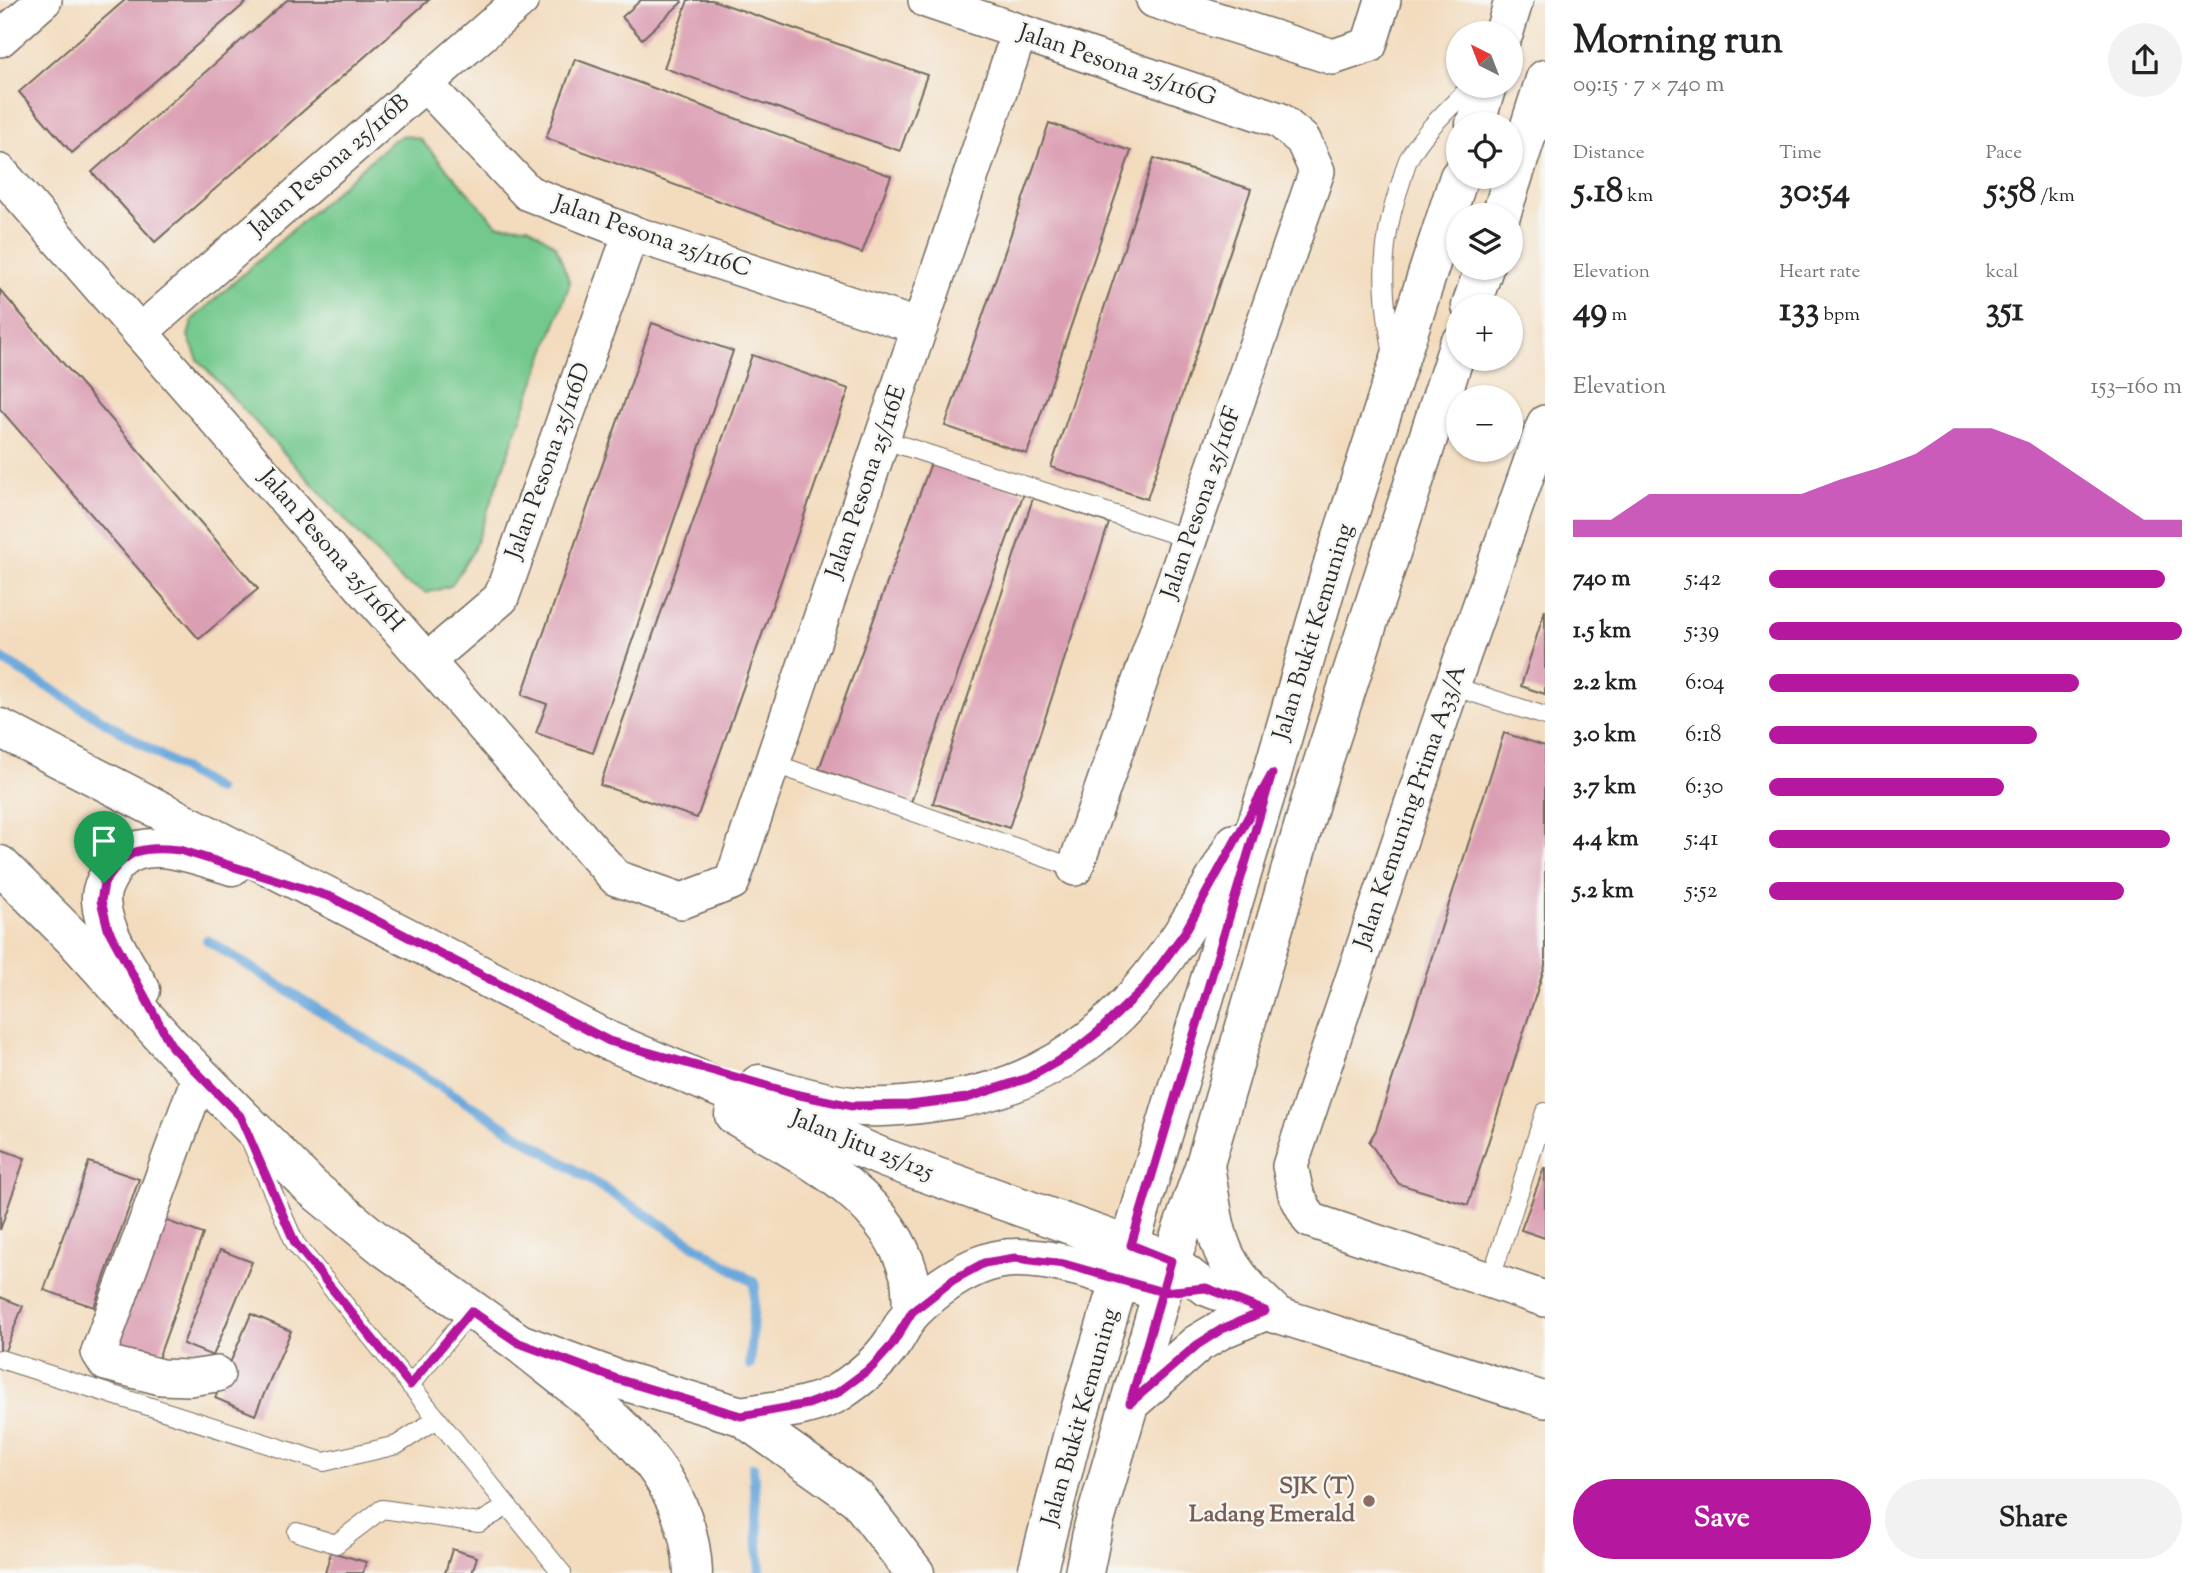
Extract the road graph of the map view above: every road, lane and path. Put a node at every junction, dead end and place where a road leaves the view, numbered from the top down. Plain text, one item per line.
1 (44, 0) edge
2 (521, 0) edge
3 (926, 0) edge
4 (1153, 0) edge
5 (1383, 0) edge
6 (1514, 0) edge
7 (1508, 21) edge
8 (1019, 33) junction
9 (0, 39) edge
10 (1545, 79) edge
11 (425, 84) junction
12 (1459, 98) edge
13 (1539, 120) edge
14 (1303, 140) joint
15 (0, 172) edge
16 (1455, 189) edge
17 (1506, 203) edge
18 (631, 233) junction
19 (920, 327) junction
20 (140, 332) junction
21 (1450, 371) edge
22 (1396, 372) junction
23 (1545, 423) edge
24 (882, 439) junction
25 (1189, 539) junction
26 (428, 661) junction
27 (1452, 686) junction
28 (1545, 716) edge
29 (0, 727) edge
30 (772, 763) junction
31 (1272, 774) junction
32 (0, 865) edge
33 (1075, 868) joint
34 (13, 887) edge
35 (331, 897) junction
36 (682, 901) joint
37 (609, 1041) junction
38 (172, 1047) junction
39 (200, 1075) junction
40 (1545, 1112) edge
41 (240, 1116) junction
42 (1205, 1164) junction
43 (1126, 1262) junction
44 (1167, 1276) junction
45 (1490, 1281) junction
46 (1545, 1299) edge
47 (471, 1311) junction
48 (912, 1312) junction
49 (1270, 1312) junction
50 (519, 1343) junction
51 (0, 1359) edge
52 (216, 1374) dead end
53 (410, 1385) junction
54 (1545, 1400) edge
55 (1130, 1403) junction
56 (741, 1416) junction
57 (438, 1419) junction
58 (508, 1506) junction
59 (297, 1532) dead end
60 (562, 1573) edge
61 (693, 1573) edge
62 (915, 1573) edge
63 (1037, 1573) edge
64 (1084, 1573) edge

1 - 9 street
2 - 11 street, Jalan Pesona 25/116B
3 - 8 street, Jalan Pesona 25/116G
4 - 5 street
6 - 7 main road
8 - 14 street, Jalan Pesona 25/116G
8 - 19 street, Jalan Pesona 25/116E
10 - 13 main road
11 - 18 street, Jalan Pesona 25/116C
11 - 20 street, Jalan Pesona 25/116B
12 - 22 lane
13 - 17 main road
14 - 25 street, Jalan Pesona 25/116F
15 - 20 street, Jalan Pesona 25/116H
16 - 22 main road, Jalan Bukit Kemuning
18 - 19 street, Jalan Pesona 25/116C
18 - 26 street, Jalan Pesona 25/116D
19 - 24 street, Jalan Pesona 25/116E
20 - 26 street, Jalan Pesona 25/116H
21 - 42 main road, Jalan Bukit Kemuning
22 - 31 main road, Jalan Bukit Kemuning
23 - 27 street, Jalan Kemuning Prima A33/A
24 - 25 lane
24 - 30 street, Jalan Pesona 25/116E
25 - 33 street, Jalan Pesona 25/116F
26 - 36 street, Jalan Pesona 25/116H
27 - 28 lane
27 - 45 street, Jalan Kemuning Prima A33/A
29 - 35 main road, Jalan Jitu 25/125
30 - 33 lane
30 - 36 street, Jalan Pesona 25/116E
31 - 37 main road
31 - 43 main road, Jalan Bukit Kemuning
32 - 34 main road
34 - 38 main road
35 - 37 main road, Jalan Jitu 25/125
35 - 38 main road
37 - 43 main road, Jalan Jitu 25/125
37 - 48 main road
38 - 39 main road
39 - 41 main road
39 - 52 street
40 - 45 lane
41 - 47 main road
41 - 53 lane
42 - 44 main road, Jalan Bukit Kemuning
42 - 49 main road
43 - 44 main road
43 - 48 main road
43 - 63 main road, Jalan Bukit Kemuning
44 - 49 street
44 - 55 main road, Jalan Bukit Kemuning
45 - 46 street
47 - 50 main road
47 - 53 lane
48 - 56 main road
49 - 54 street
49 - 55 main road
50 - 56 main road
50 - 61 main road
51 - 57 lane
53 - 57 lane
55 - 64 main road, Jalan Bukit Kemuning
56 - 62 main road
57 - 58 lane
58 - 59 lane
58 - 60 lane

